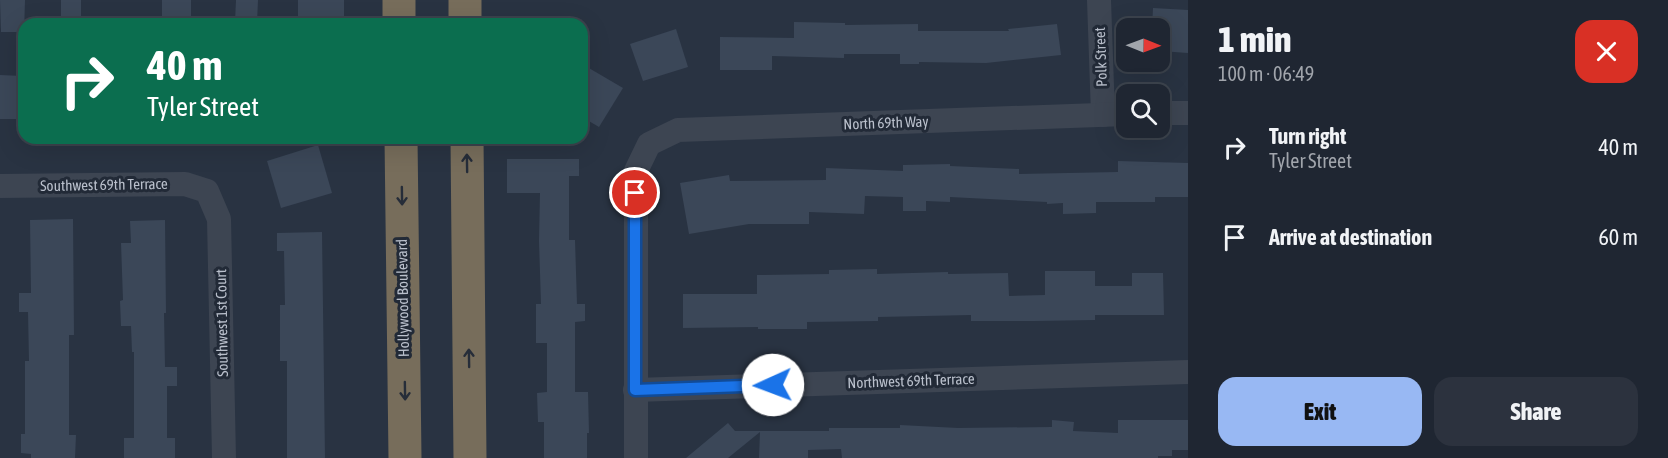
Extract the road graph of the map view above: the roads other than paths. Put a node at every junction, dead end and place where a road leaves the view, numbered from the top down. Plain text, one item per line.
1 (399, 0) edge
2 (465, 0) edge
3 (1099, 0) edge
4 (399, 18) edge
5 (465, 18) edge
6 (1188, 112) edge
7 (1170, 113) edge
8 (1116, 114) edge
9 (1102, 115) junction
10 (401, 144) edge
11 (467, 144) edge
12 (0, 186) edge
13 (207, 191) joint
14 (1188, 372) edge
15 (635, 390) junction
16 (224, 458) edge
17 (405, 458) edge
18 (470, 458) edge
19 (636, 458) edge

1 - 4 highway
2 - 5 highway
3 - 9 street, Polk Street
6 - 7 street
8 - 9 street, North 69th Way
9 - 15 street, North 69th Way
10 -> 17 highway, Hollywood Boulevard
18 -> 11 highway
12 - 13 street, Southwest 69th Terrace
13 - 16 street, Southwest 1st Court
14 - 15 street, Northwest 69th Terrace
15 - 19 street

